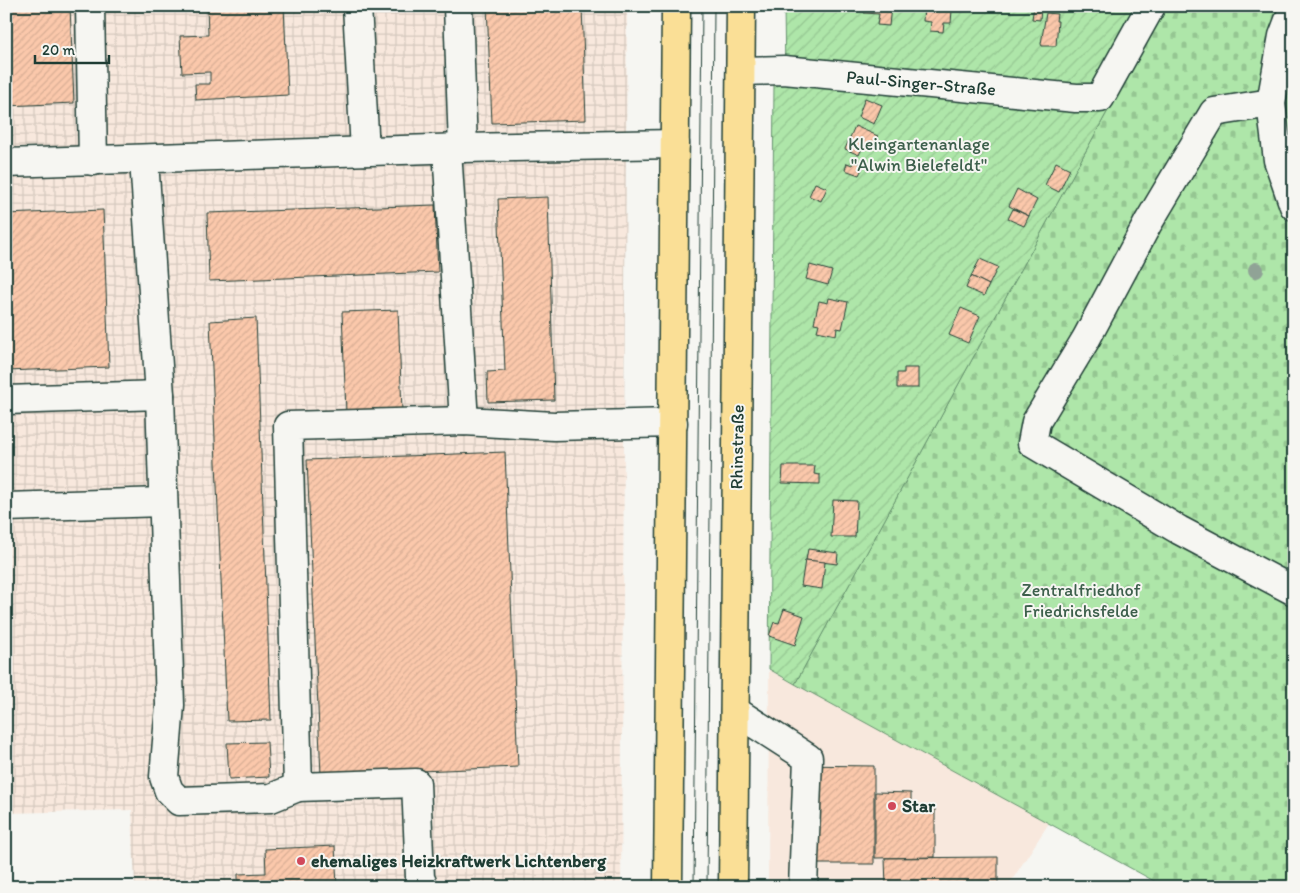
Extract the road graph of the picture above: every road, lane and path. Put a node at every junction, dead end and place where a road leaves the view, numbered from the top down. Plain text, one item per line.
1 (90, 6) edge
2 (357, 6) edge
3 (458, 6) edge
4 (676, 6) edge
5 (741, 6) edge
6 (1151, 6) edge
7 (1294, 7) edge
8 (741, 71) junction
9 (1271, 104) junction
10 (675, 144) junction
11 (455, 148) junction
12 (365, 151) junction
13 (144, 160) junction
14 (93, 161) junction
15 (6, 163) edge
16 (1294, 206) edge
17 (160, 395) junction
18 (6, 400) edge
19 (464, 421) junction
20 (673, 423) junction
21 (163, 502) junction
22 (6, 508) edge
23 (1294, 592) edge
24 (734, 711) junction
25 (298, 787) junction
26 (424, 887) edge
27 (668, 887) edge
28 (733, 887) edge
29 (803, 887) edge

1 - 14 lane
2 - 12 lane
3 - 11 lane
4 - 10 main road
5 - 8 main road, Rhinstraße
6 - 8 lane, Paul-Singer-Straße
7 - 9 lane
8 - 24 main road, Rhinstraße
9 - 16 lane
9 - 23 lane
10 - 11 lane
10 - 20 main road
11 - 12 lane
11 - 19 lane
12 - 13 lane
13 - 14 lane
13 - 17 lane
14 - 15 lane
17 - 18 lane
17 - 21 lane
19 - 20 lane
19 - 25 lane
20 - 27 main road
21 - 22 lane
21 - 25 lane
24 - 28 main road, Rhinstraße
24 - 29 lane
25 - 26 lane

